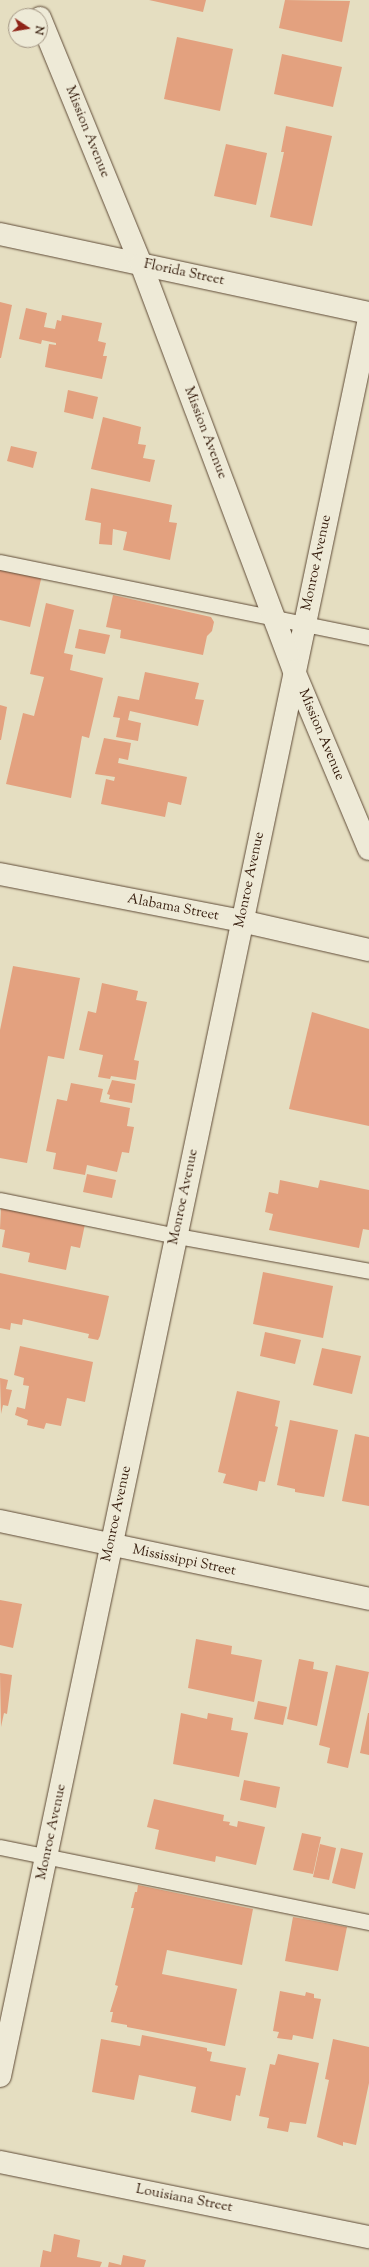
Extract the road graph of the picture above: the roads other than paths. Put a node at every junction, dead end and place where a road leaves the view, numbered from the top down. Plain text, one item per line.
1 (48, 37) edge
2 (0, 234) edge
3 (141, 264) junction
4 (369, 313) edge
5 (369, 319) edge
6 (0, 562) edge
7 (274, 616) junction
8 (305, 622) junction
9 (369, 637) edge
10 (294, 671) junction
11 (369, 849) edge
12 (0, 874) edge
13 (241, 921) junction
14 (369, 950) edge
15 (0, 1200) edge
16 (176, 1236) junction
17 (369, 1271) edge
18 (0, 1521) edge
19 (111, 1545) junction
20 (369, 1599) edge
21 (0, 1847) edge
22 (46, 1857) junction
23 (369, 1922) edge
24 (0, 2076) edge
25 (0, 2162) edge
26 (369, 2237) edge

1 - 3 street, Mission Avenue
2 - 3 street, Florida Street
3 - 4 street, Florida Street
3 - 7 street, Mission Avenue
5 - 8 street, Monroe Avenue
6 - 7 lane
7 - 8 lane
7 - 10 street, Mission Avenue
8 - 9 lane
8 - 10 street, Monroe Avenue
10 - 11 street, Mission Avenue
10 - 13 street, Monroe Avenue
12 - 13 street, Alabama Street
13 - 14 street, Alabama Street
13 - 16 street, Monroe Avenue
15 - 16 lane
16 - 17 lane
16 - 19 street, Monroe Avenue
18 - 19 street, Mississippi Street
19 - 20 street, Mississippi Street
19 - 22 street, Monroe Avenue
21 - 22 lane
22 - 23 lane
22 - 24 street, Monroe Avenue
25 - 26 street, Louisiana Street

